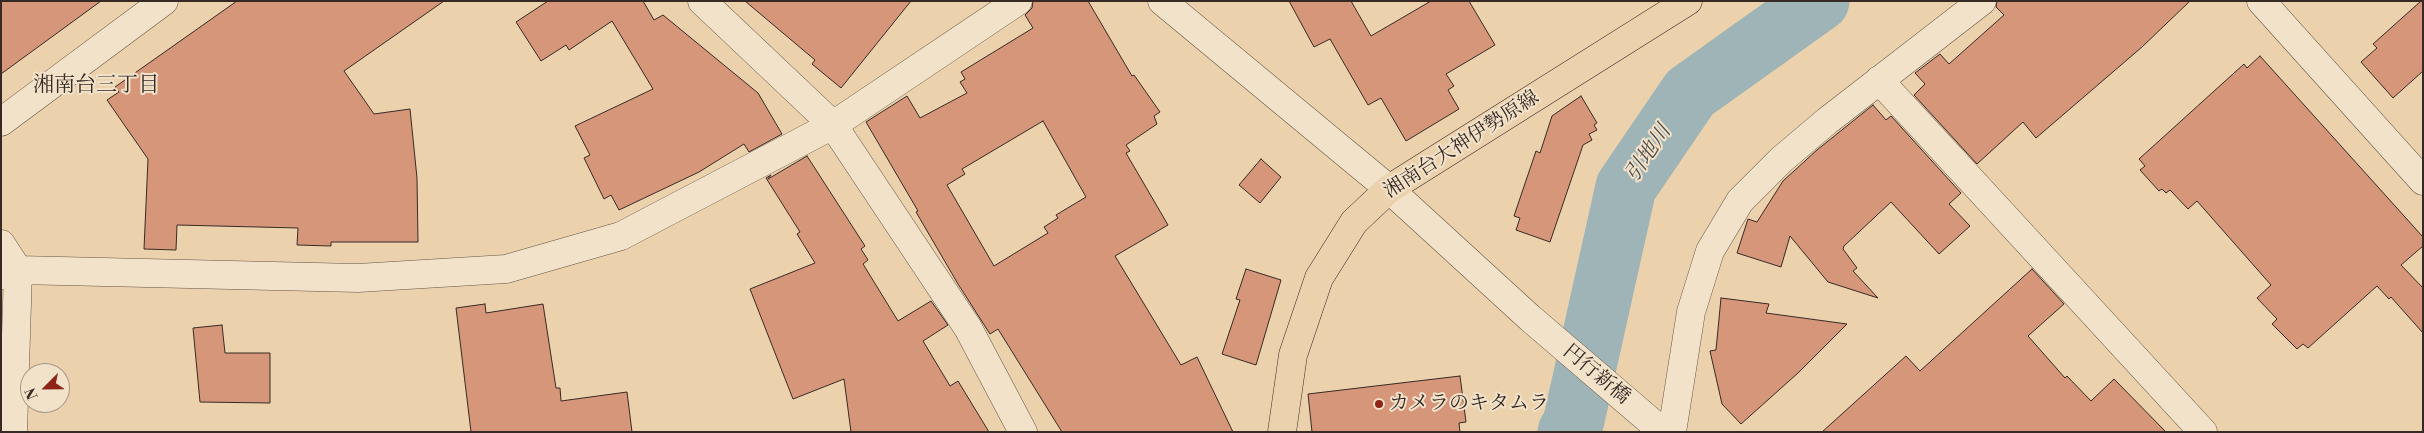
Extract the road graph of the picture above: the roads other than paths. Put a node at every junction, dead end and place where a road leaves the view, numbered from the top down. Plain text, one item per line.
1 (164, 1) edge
2 (702, 1) edge
3 (1018, 1) edge
4 (1162, 1) edge
5 (1688, 1) edge
6 (1982, 1) edge
7 (2261, 1) edge
8 (1879, 80) junction
9 (1, 122) edge
10 (833, 125) junction
11 (2423, 181) edge
12 (1390, 189) junction
13 (1, 244) edge
14 (10, 272) edge
15 (14, 432) edge
16 (1023, 432) edge
17 (1282, 432) edge
18 (1663, 432) edge
19 (1672, 432) edge
20 (2203, 432) edge

1 - 9 street
2 - 10 street
3 - 10 street
4 - 12 street, 円行新橋
5 - 12 main road, 湘南台大神伊勢原線
6 - 8 street
7 - 11 street
8 - 19 street
8 - 20 street
10 - 14 street
10 - 16 street
12 - 17 main road, 湘南台大神伊勢原線
12 - 18 street, 円行新橋
13 - 14 street
14 - 15 street

